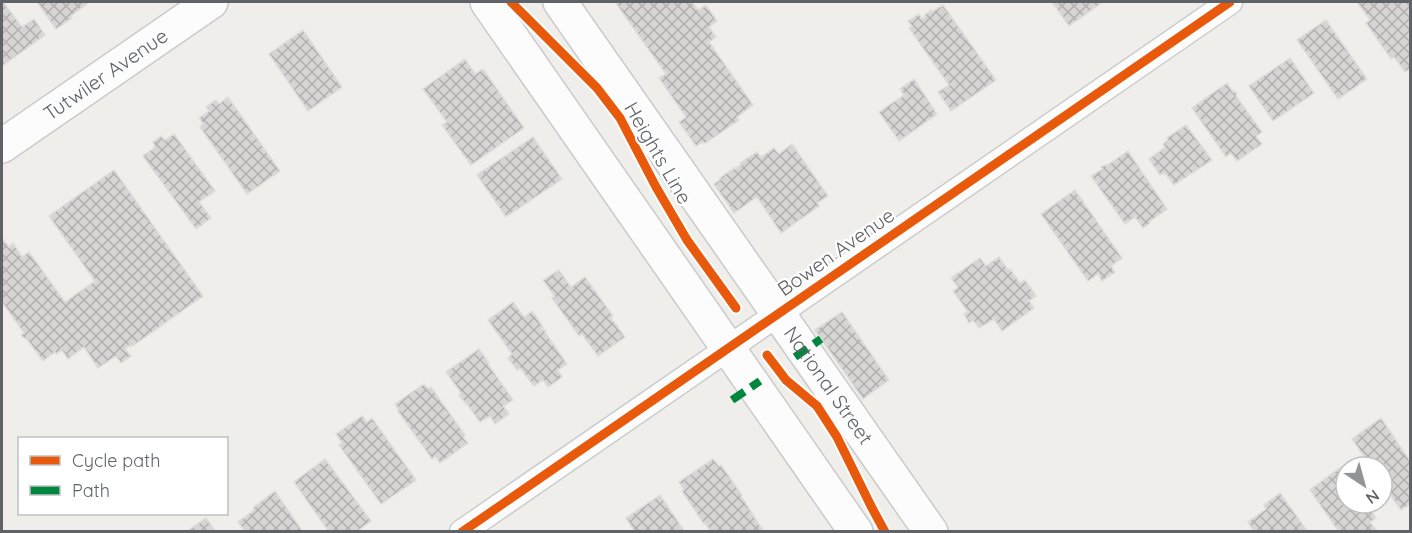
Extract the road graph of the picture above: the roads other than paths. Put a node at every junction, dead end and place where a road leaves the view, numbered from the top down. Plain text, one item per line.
1 (211, 2) edge
2 (487, 2) edge
3 (560, 2) edge
4 (1230, 2) edge
5 (2, 146) edge
6 (779, 313) junction
7 (728, 349) junction
8 (462, 531) edge
9 (856, 531) edge
10 (932, 531) edge

1 - 5 main road, Tutwiler Avenue
2 - 7 main road
3 - 6 main road, National Street
4 - 6 street, Bowen Avenue
6 - 7 street, Bowen Avenue
6 - 10 main road, National Street
7 - 8 street, Bowen Avenue
7 - 9 main road

